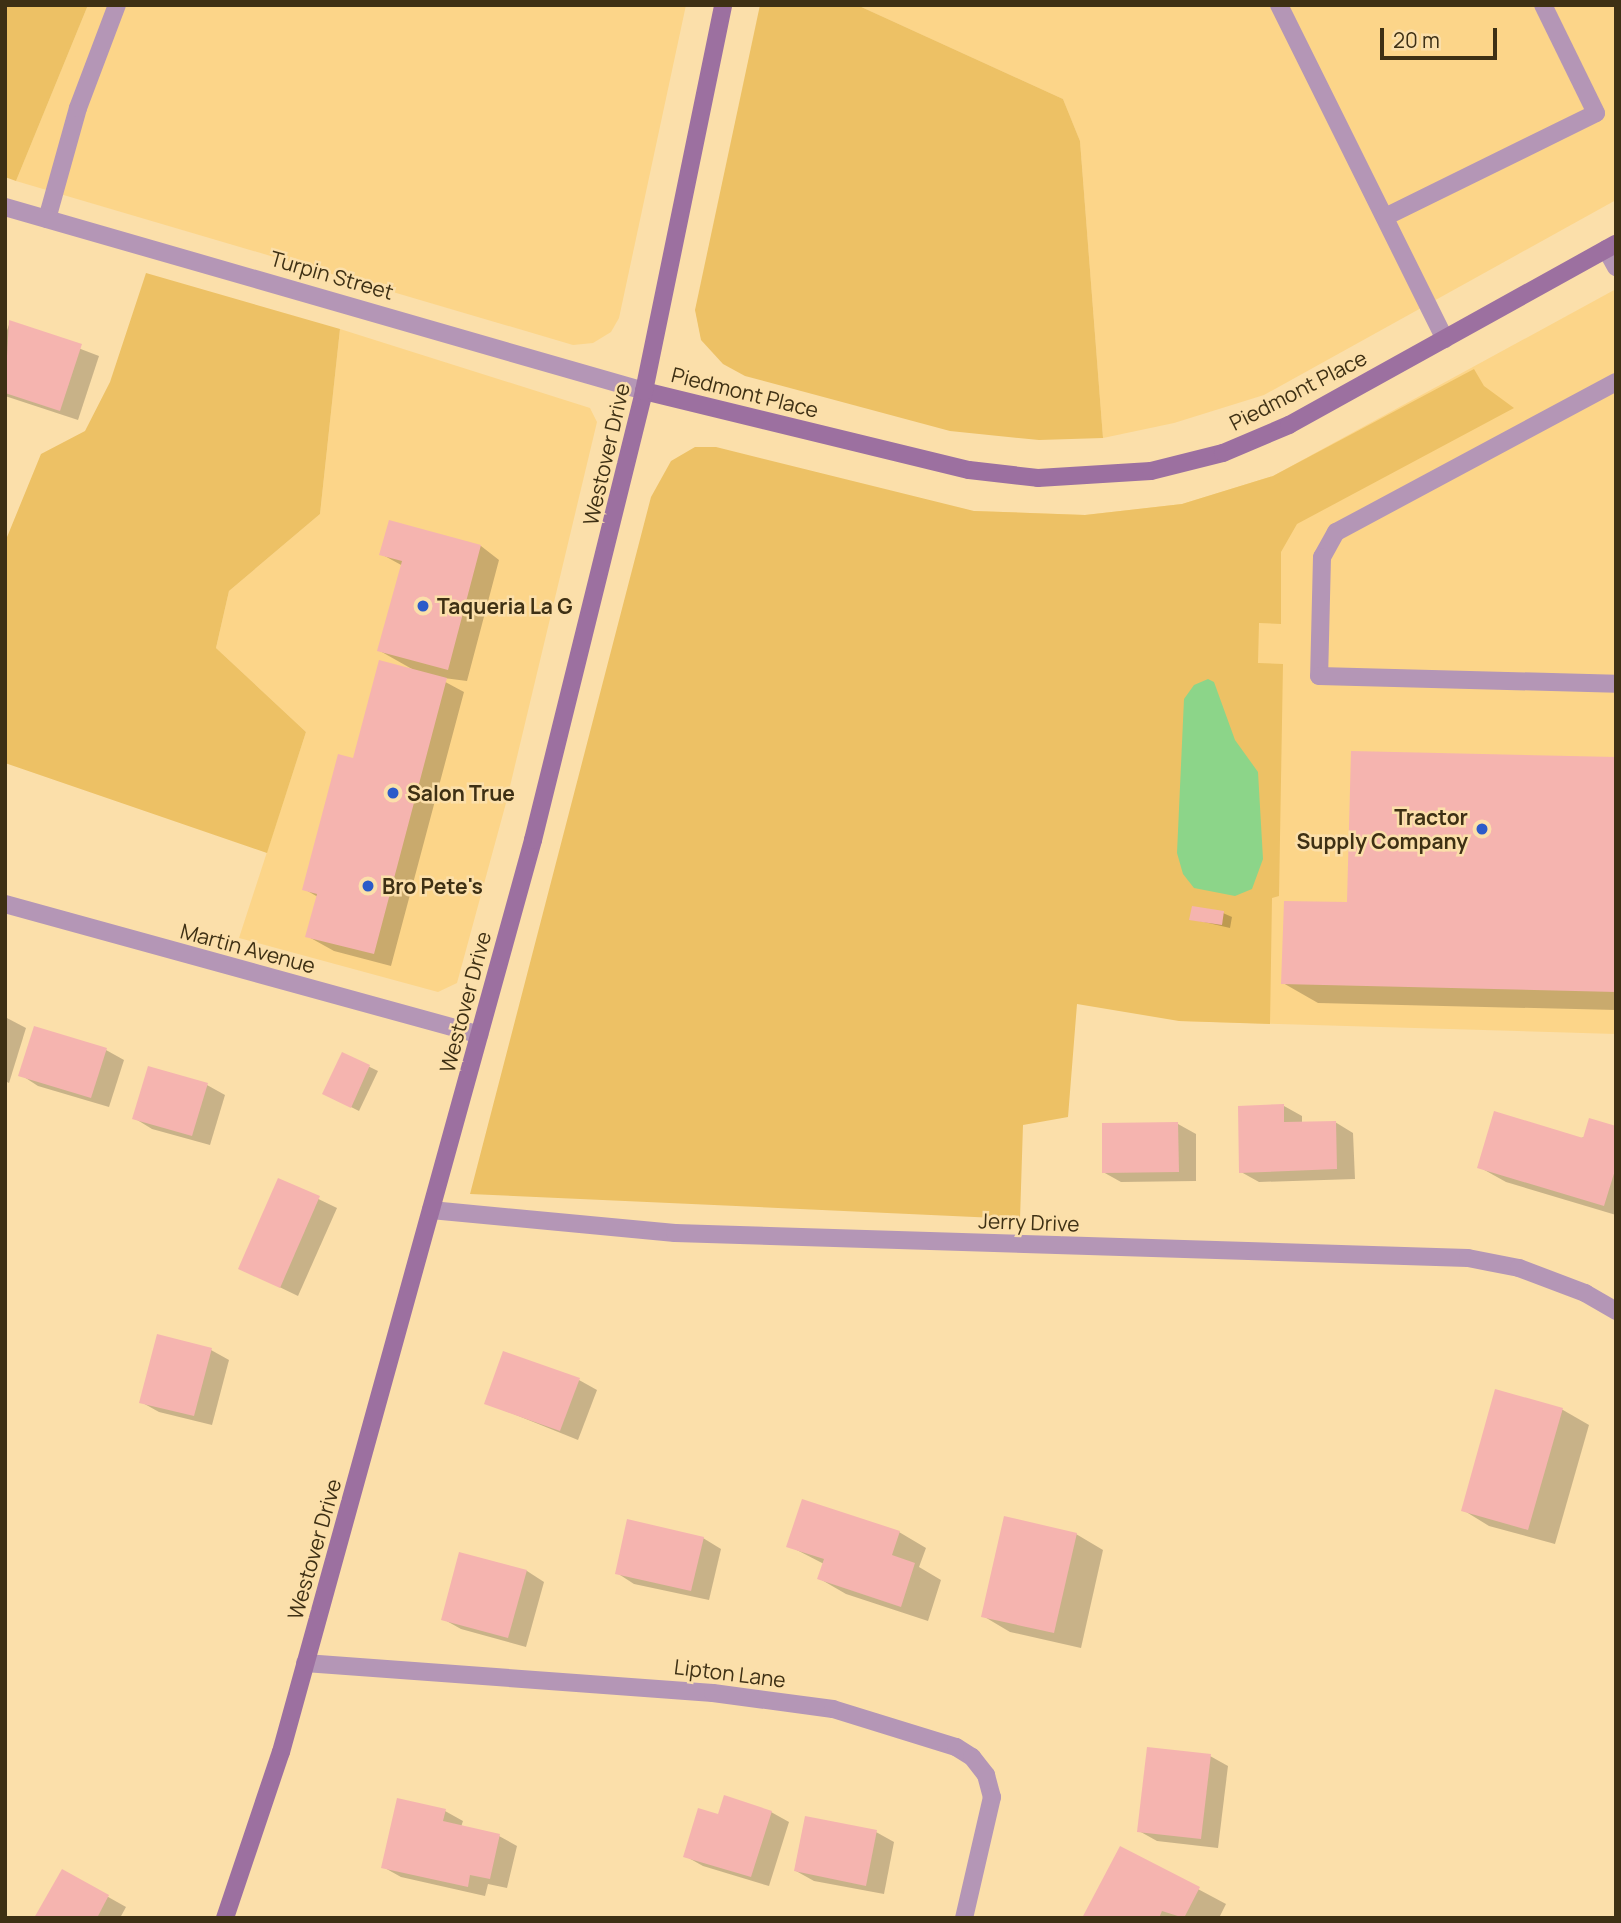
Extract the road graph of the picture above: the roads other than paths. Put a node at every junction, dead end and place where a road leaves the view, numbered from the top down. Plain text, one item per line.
1 (117, 5) edge
2 (723, 5) edge
3 (1279, 5) edge
4 (1543, 5) edge
5 (5, 207) edge
6 (1385, 217) junction
7 (47, 219) junction
8 (1611, 247) edge
9 (1616, 267) edge
10 (1445, 339) junction
11 (1616, 383) edge
12 (644, 391) junction
13 (1616, 684) edge
14 (5, 904) edge
15 (480, 1035) junction
16 (431, 1210) junction
17 (1616, 1311) edge
18 (305, 1663) junction
19 (225, 1918) edge
20 (964, 1918) edge

1 - 7 street
2 - 12 main road, Westover Drive
3 - 6 street
4 - 6 street
5 - 7 street, Turpin Street
6 - 10 street
7 - 12 street, Turpin Street
8 - 9 street
8 - 10 main road, Piedmont Place
10 - 12 main road, Piedmont Place
11 - 13 street
12 - 15 main road, Westover Drive
14 - 15 street, Martin Avenue
15 - 16 main road, Westover Drive
16 - 17 street, Jerry Drive
16 - 18 main road, Westover Drive
18 - 19 main road, Westover Drive
18 - 20 street, Lipton Lane

